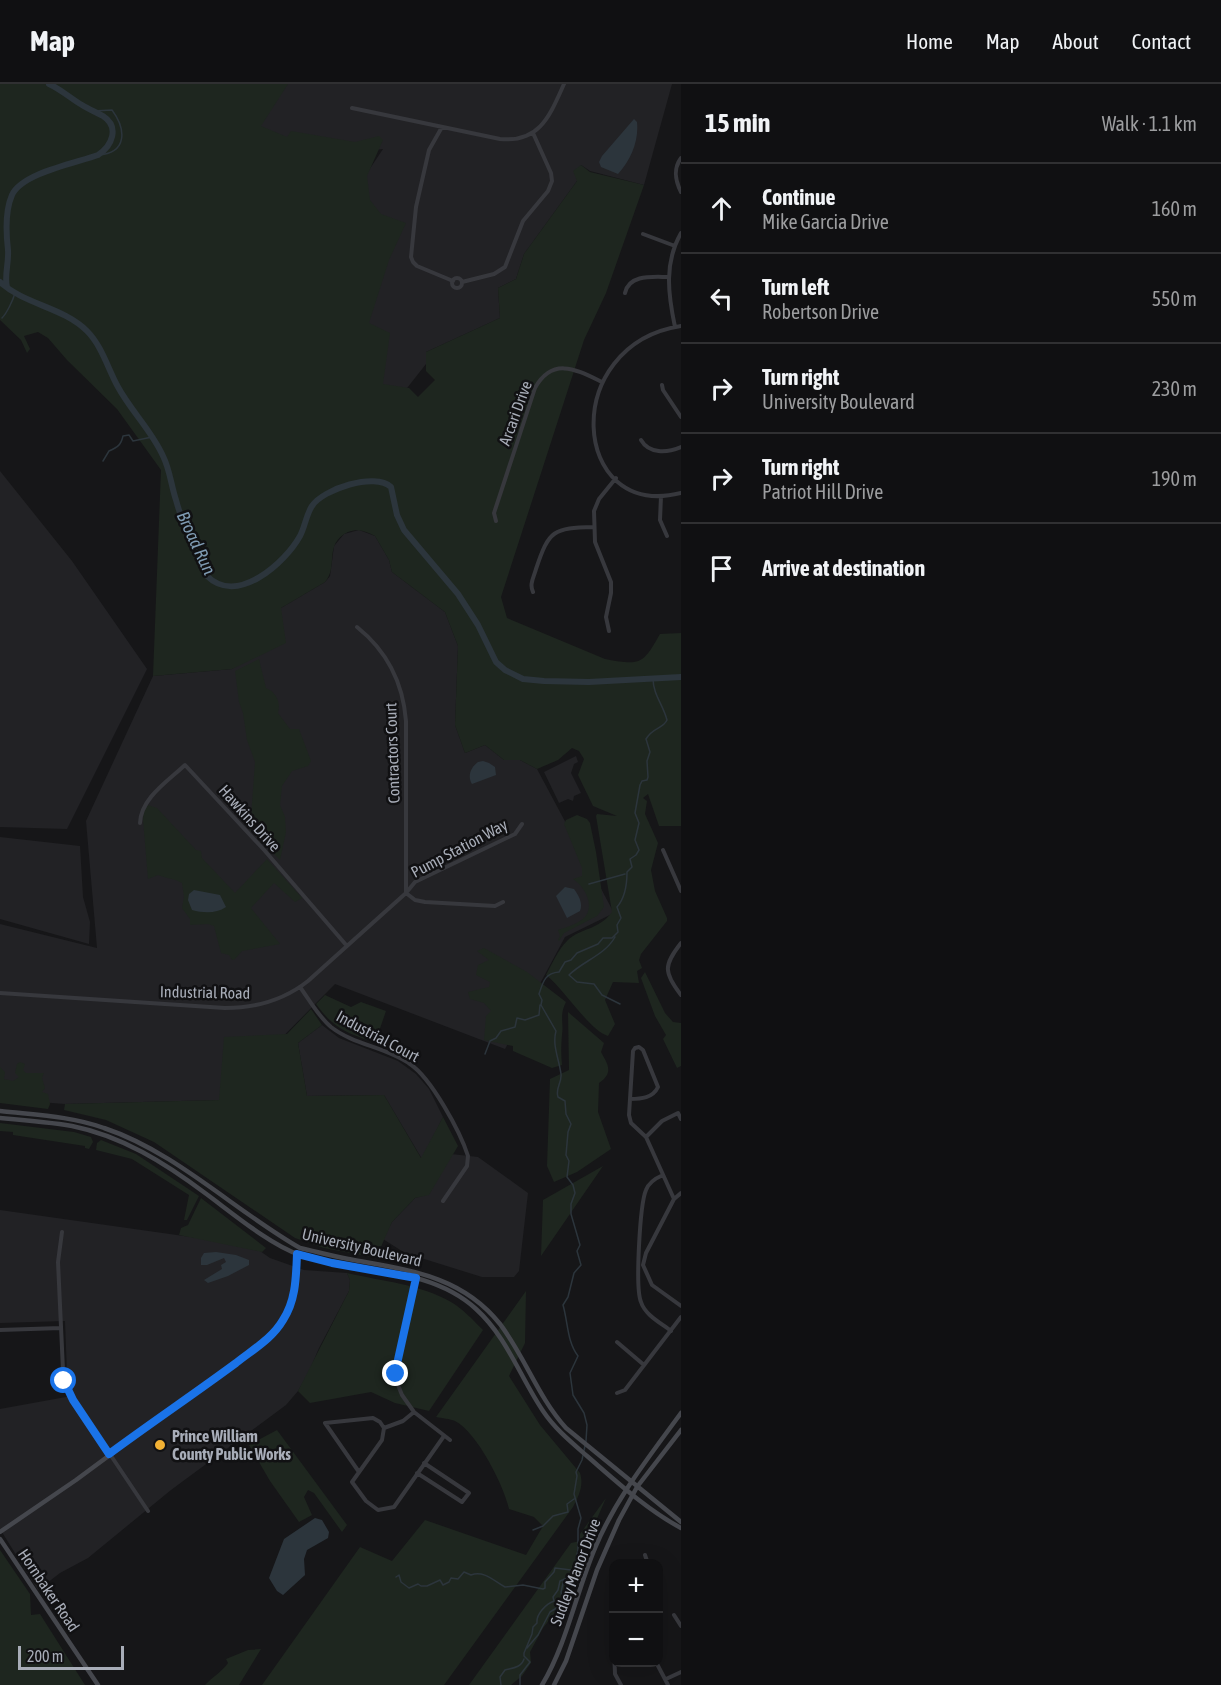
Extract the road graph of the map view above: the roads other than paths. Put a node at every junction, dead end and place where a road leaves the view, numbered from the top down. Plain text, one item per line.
1 (564, 84) edge
2 (352, 108) dead end
3 (442, 127) junction
4 (533, 133) junction
5 (681, 158) edge
6 (681, 192) edge
7 (681, 232) edge
8 (643, 234) dead end
9 (675, 246) junction
10 (668, 277) junction
11 (453, 281) junction
12 (462, 282) junction
13 (625, 293) dead end
14 (681, 326) edge
15 (675, 327) junction
16 (602, 382) junction
17 (662, 386) dead end
18 (681, 417) edge
19 (640, 440) dead end
20 (681, 447) edge
21 (616, 478) junction
22 (681, 493) edge
23 (661, 496) junction
24 (496, 521) dead end
25 (594, 527) junction
26 (667, 536) dead end
27 (533, 592) dead end
28 (357, 627) dead end
29 (609, 631) dead end
30 (140, 823) dead end
31 (522, 824) dead end
32 (663, 850) dead end
33 (681, 891) edge
34 (406, 894) junction
35 (503, 902) dead end
36 (681, 943) edge
37 (347, 946) junction
38 (300, 987) junction
39 (0, 993) edge
40 (681, 995) edge
41 (630, 1099) junction
42 (0, 1111) edge
43 (0, 1118) edge
44 (681, 1119) edge
45 (646, 1137) junction
46 (663, 1175) junction
47 (681, 1193) edge
48 (674, 1199) junction
49 (443, 1201) dead end
50 (62, 1232) dead end
51 (300, 1248) junction
52 (297, 1254) junction
53 (418, 1272) junction
54 (416, 1278) junction
55 (681, 1306) edge
56 (681, 1317) edge
57 (62, 1328) junction
58 (0, 1330) edge
59 (671, 1331) junction
60 (617, 1342) dead end
61 (644, 1365) junction
62 (616, 1393) dead end
63 (414, 1412) junction
64 (681, 1413) edge
65 (384, 1428) junction
66 (681, 1430) edge
67 (444, 1436) junction
68 (450, 1440) dead end
69 (109, 1454) junction
70 (424, 1463) junction
71 (359, 1472) junction
72 (417, 1473) junction
73 (630, 1481) junction
74 (637, 1487) junction
75 (625, 1489) junction
76 (632, 1495) junction
77 (148, 1511) dead end
78 (681, 1522) edge
79 (681, 1528) edge
80 (0, 1532) edge
81 (0, 1539) edge
82 (645, 1555) dead end
83 (646, 1559) edge
84 (674, 1616) dead end
85 (681, 1626) edge
86 (615, 1667) edge
87 (659, 1667) edge
88 (681, 1672) edge
89 (665, 1679) junction
90 (98, 1685) edge
91 (542, 1685) edge
92 (554, 1685) edge
93 (621, 1685) edge
94 (668, 1685) edge

1 - 4 street
2 - 3 street
3 - 4 street
3 - 11 street
4 - 12 street
5 - 6 street
7 - 9 street
8 - 9 street
9 - 10 street
10 - 13 street
10 - 15 street
11 - 12 street
11 - 12 street
14 - 15 street
15 - 16 street
16 - 21 street
16 - 24 street, Arcari Drive
17 - 18 street
19 - 20 street
21 - 23 street
21 - 25 street
22 - 23 street
23 - 26 street
25 - 27 street
25 - 29 street
28 - 34 street, Contractors Court
30 - 37 street, Hawkins Drive
31 - 34 street, Pump Station Way
32 - 33 street
34 - 35 street
34 - 37 street, Industrial Road
36 - 40 street
37 - 38 street, Industrial Road
38 - 39 street, Industrial Road
38 - 49 street, Industrial Court
41 - 41 street
41 - 45 street
42 - 51 main road, University Boulevard
43 - 52 main road, University Boulevard
44 - 45 street
45 - 46 street
46 - 48 street
46 - 59 street
47 - 48 street
48 - 55 street
50 - 57 street
51 - 52 main road
51 - 53 main road, University Boulevard
52 - 54 main road, University Boulevard
52 - 69 main road
53 - 54 street
53 - 73 main road, University Boulevard
54 - 63 street
54 - 75 main road, University Boulevard
56 - 59 street
57 - 58 street
57 - 69 street
59 - 61 street
60 - 61 street
61 - 62 street
63 - 65 street
63 - 67 street
64 - 73 main road, Sudley Manor Drive
65 - 71 street
65 - 71 street
66 - 74 main road, Sudley Manor Drive
67 - 68 street
67 - 70 street
69 - 77 street
69 - 80 main road
70 - 72 street
70 - 72 street
71 - 72 street
73 - 74 main road, University Boulevard
73 - 75 main road, Sudley Manor Drive
74 - 76 main road, Sudley Manor Drive
74 - 78 main road, University Boulevard
75 - 76 main road, University Boulevard
75 - 91 main road, Sudley Manor Drive
76 - 79 main road, University Boulevard
76 - 92 main road, Sudley Manor Drive
81 - 90 main road, Hornbaker Road
82 - 83 street
84 - 85 street
86 - 93 street
87 - 89 street
88 - 89 street
89 - 94 street

